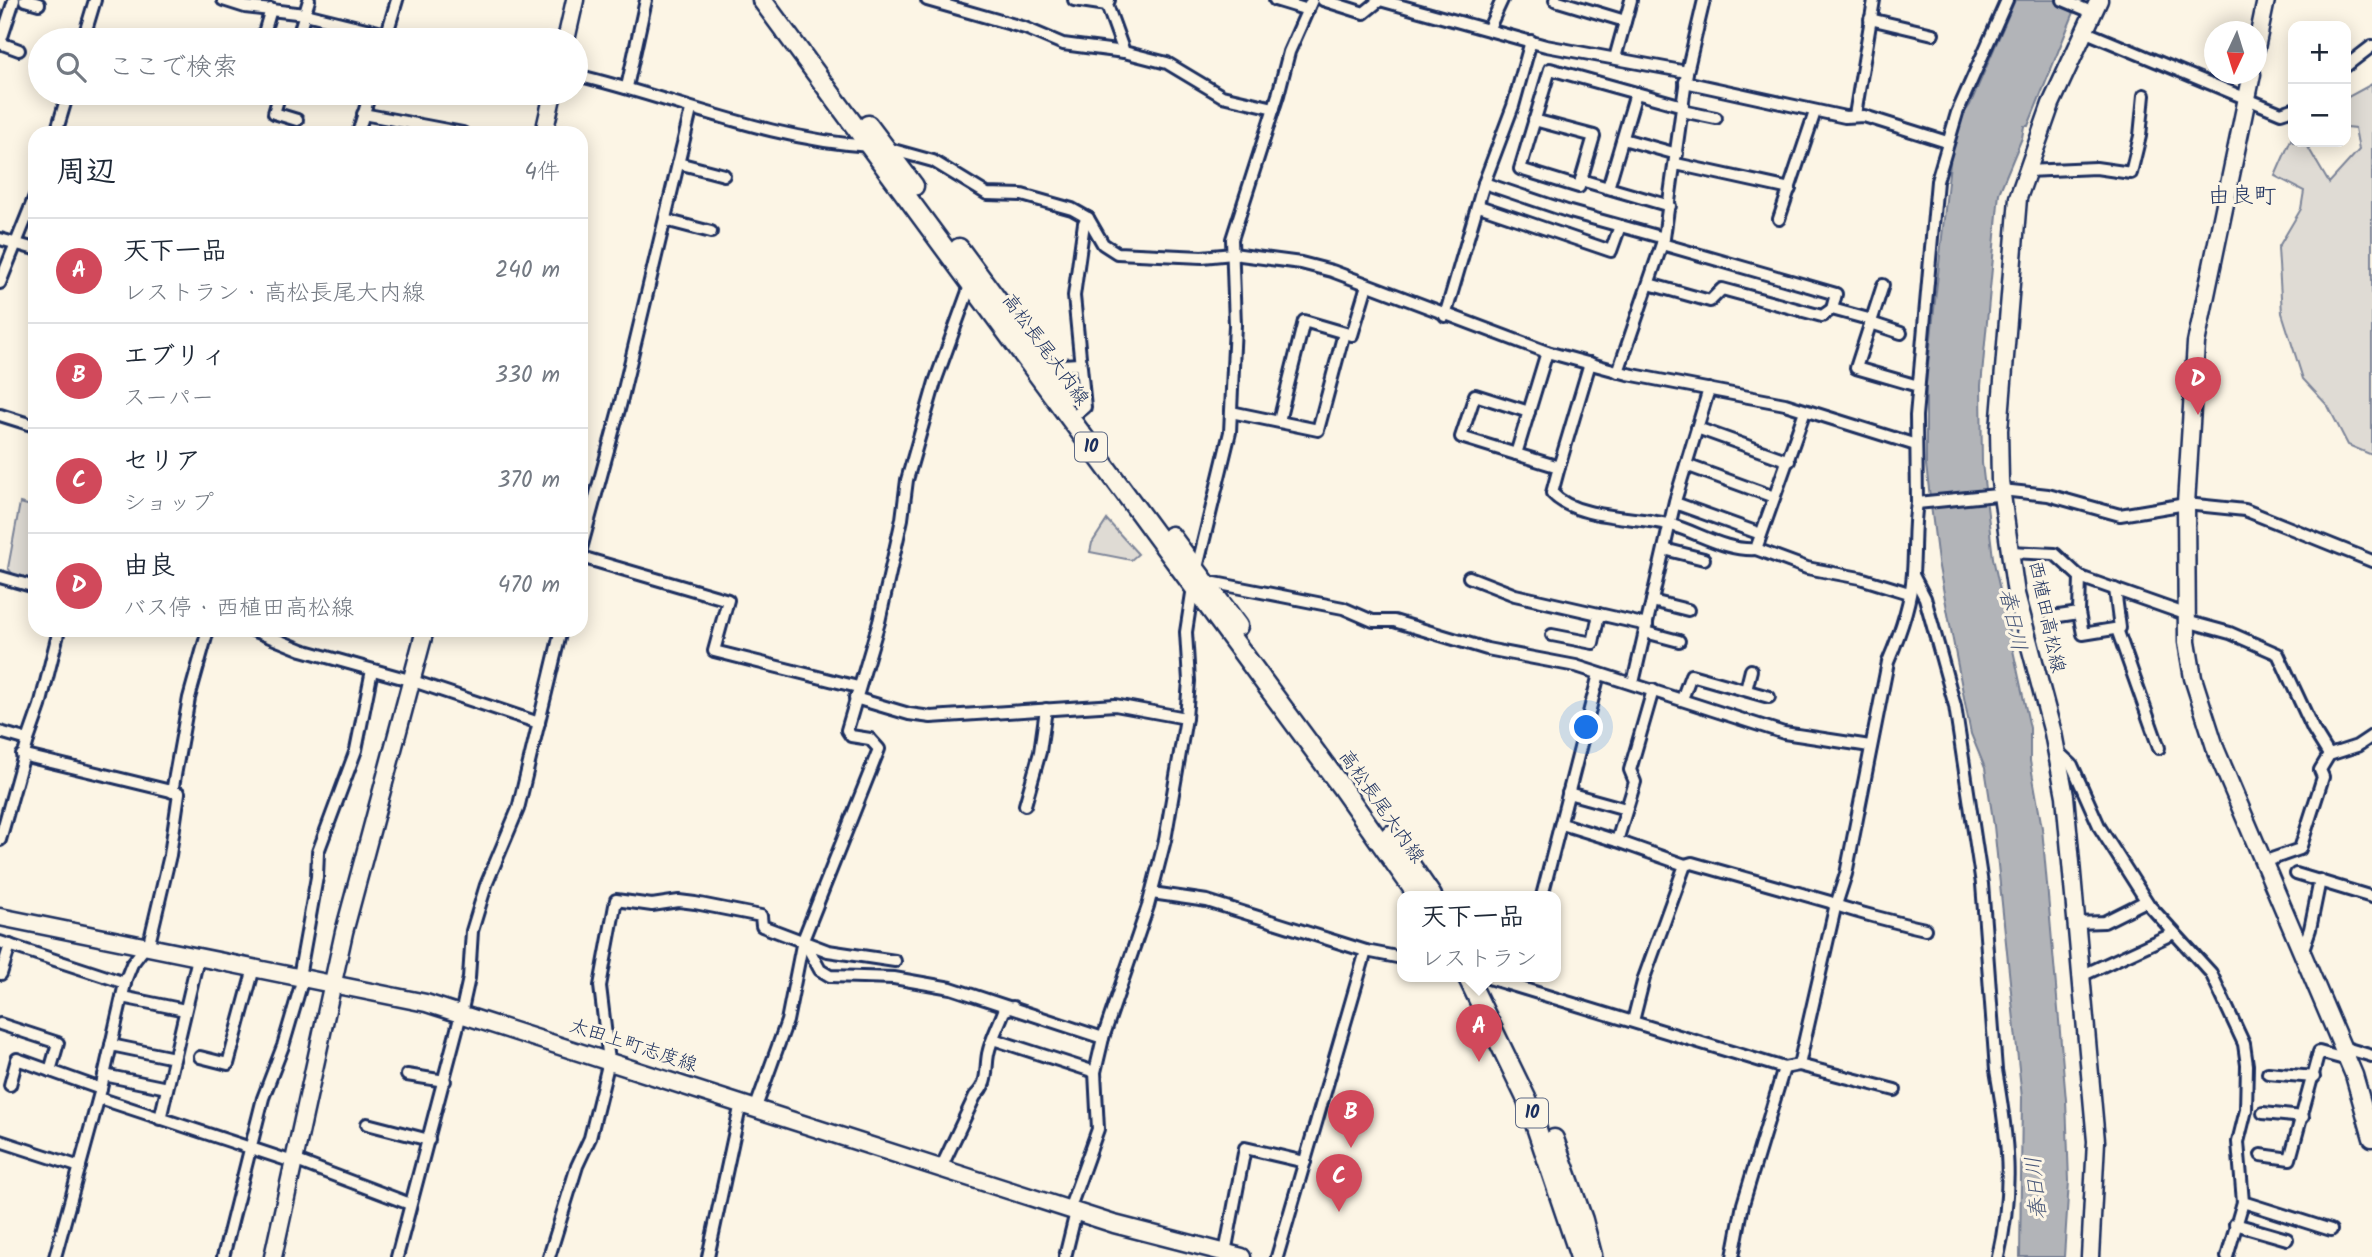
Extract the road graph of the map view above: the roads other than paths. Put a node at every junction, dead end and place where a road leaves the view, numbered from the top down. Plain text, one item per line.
1 (14, 0) edge
2 (25, 0) edge
3 (95, 0) edge
4 (223, 0) edge
5 (309, 0) edge
6 (397, 0) edge
7 (575, 0) edge
8 (646, 0) edge
9 (762, 0) edge
10 (777, 0) edge
11 (927, 0) edge
12 (1074, 0) edge
13 (1275, 0) edge
14 (1323, 0) edge
15 (1502, 0) edge
16 (1555, 0) edge
17 (1631, 0) edge
18 (1704, 0) edge
19 (1874, 0) edge
20 (2007, 0) edge
21 (2063, 0) edge
22 (2266, 0) edge
23 (1108, 3) edge
24 (39, 5) dead end
25 (1310, 5) edge
26 (2096, 6) edge
27 (271, 9) junction
28 (305, 14) junction
29 (1870, 19) junction
30 (1625, 21) junction
31 (2262, 21) edge
32 (87, 28) edge
33 (265, 28) edge
34 (300, 28) edge
35 (354, 28) edge
36 (389, 28) edge
37 (569, 28) edge
38 (1489, 28) junction
39 (2085, 32) junction
40 (1933, 34) dead end
41 (1531, 41) junction
42 (0, 43) edge
43 (2372, 46) edge
44 (19, 50) dead end
45 (1124, 52) junction
46 (1615, 58) junction
47 (2351, 62) edge
48 (1686, 77) junction
49 (588, 78) edge
50 (2250, 84) edge
51 (627, 87) junction
52 (1636, 93) junction
53 (2144, 94) dead end
54 (2246, 99) junction
55 (64, 105) edge
56 (276, 105) edge
57 (366, 105) edge
58 (550, 105) edge
59 (1274, 108) junction
60 (1682, 108) junction
61 (691, 110) junction
62 (1815, 111) junction
63 (2288, 111) edge
64 (363, 114) junction
65 (1855, 115) junction
66 (1716, 118) dead end
67 (296, 120) dead end
68 (1534, 120) junction
69 (58, 126) edge
70 (360, 126) edge
71 (426, 126) edge
72 (546, 126) edge
73 (1623, 139) junction
74 (1947, 142) junction
75 (878, 147) junction
76 (1676, 159) junction
77 (678, 163) junction
78 (2026, 171) junction
79 (724, 175) dead end
80 (1581, 180) junction
81 (1484, 183) junction
82 (1608, 188) junction
83 (1790, 189) junction
84 (1479, 206) junction
85 (1670, 206) junction
86 (28, 212) edge
87 (1088, 218) junction
88 (1779, 219) dead end
89 (665, 220) junction
90 (1620, 226) junction
91 (711, 232) dead end
92 (0, 239) edge
93 (1663, 241) junction
94 (14, 243) junction
95 (28, 247) edge
96 (1233, 254) junction
97 (973, 277) junction
98 (0, 283) edge
99 (1649, 284) junction
100 (1367, 285) junction
101 (1883, 285) dead end
102 (1832, 309) junction
103 (1445, 316) junction
104 (1871, 321) junction
105 (1344, 333) junction
106 (1901, 333) dead end
107 (1547, 352) junction
108 (1590, 363) junction
109 (1079, 364) junction
110 (1046, 366) junction
111 (1618, 372) junction
112 (1918, 386) junction
113 (1709, 388) junction
114 (1805, 411) junction
115 (1079, 412) junction
116 (1231, 412) junction
117 (1529, 412) junction
118 (0, 415) edge
119 (1279, 421) junction
120 (28, 424) edge
121 (1697, 428) junction
122 (1916, 445) junction
123 (1516, 454) junction
124 (1788, 461) junction
125 (1686, 465) junction
126 (1559, 467) junction
127 (1995, 493) junction
128 (1774, 497) junction
129 (1675, 503) junction
130 (1921, 503) junction
131 (2186, 504) junction
132 (588, 522) edge
133 (1670, 525) junction
134 (1761, 534) junction
135 (1664, 549) junction
136 (1756, 549) junction
137 (2010, 552) junction
138 (588, 559) edge
139 (1704, 559) dead end
140 (2372, 562) edge
141 (1913, 575) junction
142 (0, 577) edge
143 (1469, 577) dead end
144 (2080, 577) junction
145 (1199, 581) junction
146 (28, 585) edge
147 (2115, 589) junction
148 (1909, 593) junction
149 (1652, 601) junction
150 (1688, 610) dead end
151 (2079, 613) junction
152 (1599, 614) junction
153 (2053, 617) dead end
154 (2185, 617) junction
155 (1646, 628) junction
156 (2117, 629) junction
157 (1552, 635) dead end
158 (57, 637) edge
159 (206, 637) edge
160 (270, 637) edge
161 (423, 637) edge
162 (559, 637) edge
163 (1679, 641) dead end
164 (372, 670) junction
165 (1751, 670) dead end
166 (1599, 674) junction
167 (413, 681) junction
168 (1633, 683) junction
169 (1653, 690) junction
170 (1745, 690) junction
171 (856, 693) junction
172 (1769, 696) dead end
173 (1682, 699) junction
174 (1046, 709) junction
175 (1186, 718) junction
176 (539, 723) junction
177 (0, 732) edge
178 (2372, 736) edge
179 (28, 740) junction
180 (1870, 746) junction
181 (2158, 748) dead end
182 (2056, 750) junction
183 (22, 755) junction
184 (2329, 755) junction
185 (172, 792) junction
186 (1568, 793) junction
187 (1025, 805) dead end
188 (1362, 805) junction
189 (1626, 809) junction
190 (1562, 824) junction
191 (0, 840) edge
192 (1616, 841) junction
193 (2263, 862) junction
194 (1685, 865) junction
195 (2296, 874) dead end
196 (2320, 880) junction
197 (1415, 891) edge
198 (1428, 891) edge
199 (1543, 891) edge
200 (1152, 894) junction
201 (2372, 897) edge
202 (2146, 901) junction
203 (1835, 907) junction
204 (0, 917) edge
205 (2076, 923) junction
206 (1925, 929) dead end
207 (2172, 934) junction
208 (5, 943) edge
209 (806, 944) junction
210 (146, 948) junction
211 (1366, 951) junction
212 (2301, 953) junction
213 (1397, 957) edge
214 (198, 958) junction
215 (895, 961) dead end
216 (254, 968) junction
217 (4, 975) edge
218 (2081, 976) junction
219 (301, 977) junction
220 (1470, 982) edge
221 (1485, 982) edge
222 (1526, 982) edge
223 (125, 983) junction
224 (333, 984) junction
225 (122, 997) junction
226 (1013, 1007) junction
227 (186, 1010) junction
228 (461, 1014) junction
229 (1633, 1021) junction
230 (0, 1024) edge
231 (1103, 1038) junction
232 (993, 1039) junction
233 (111, 1045) junction
234 (2345, 1054) junction
235 (2372, 1056) edge
236 (200, 1057) dead end
237 (174, 1058) junction
238 (609, 1061) junction
239 (1799, 1065) junction
240 (1784, 1068) junction
241 (50, 1071) junction
242 (1095, 1072) junction
243 (0, 1073) edge
244 (2268, 1073) dead end
245 (104, 1075) junction
246 (407, 1075) dead end
247 (2314, 1077) junction
248 (445, 1081) junction
249 (167, 1088) junction
250 (1895, 1090) dead end
251 (100, 1094) junction
252 (748, 1105) junction
253 (2263, 1113) dead end
254 (2303, 1117) junction
255 (160, 1118) junction
256 (367, 1124) dead end
257 (2372, 1138) edge
258 (429, 1140) junction
259 (0, 1141) edge
260 (252, 1149) junction
261 (2261, 1155) dead end
262 (2290, 1159) junction
263 (294, 1161) junction
264 (1306, 1162) junction
265 (2302, 1163) dead end
266 (80, 1167) junction
267 (941, 1168) junction
268 (2243, 1202) junction
269 (410, 1204) junction
270 (1072, 1211) junction
271 (2235, 1224) junction
272 (2331, 1230) dead end
273 (2287, 1240) dead end
274 (1225, 1253) junction
275 (55, 1257) edge
276 (223, 1257) edge
277 (273, 1257) edge
278 (397, 1257) edge
279 (549, 1257) edge
280 (708, 1257) edge
281 (1065, 1257) edge
282 (1242, 1257) edge
283 (1277, 1257) edge
284 (1580, 1257) edge
285 (1592, 1257) edge
286 (1733, 1257) edge
287 (1998, 1257) edge
288 (2090, 1257) edge
289 (2227, 1257) edge

1 - 42 street
2 - 24 street
3 - 32 street
4 - 27 street
5 - 28 street
6 - 36 street
7 - 37 main road
8 - 51 street
9 - 75 main road, 高松長尾大内線 / 10
10 - 75 main road, 高松長尾大内線 / 10
11 - 45 street
12 - 23 street
13 - 25 street
14 - 38 street
15 - 38 street
16 - 30 street
17 - 30 street
18 - 48 street
19 - 29 street
20 - 74 street
21 - 26 street
22 - 31 main road
23 - 45 street
25 - 59 street
26 - 39 main road, 西植田高松線
27 - 28 street
27 - 33 street
28 - 34 street
28 - 35 street
29 - 40 street
29 - 65 street
30 - 46 street
38 - 41 street
39 - 54 street
39 - 78 main road, 西植田高松線
41 - 46 street
41 - 81 street
42 - 44 street
43 - 47 street
45 - 59 street
46 - 48 street
48 - 60 street
48 - 62 street
49 - 51 street
50 - 54 main road
51 - 61 street
52 - 60 street
52 - 68 street
52 - 73 street
53 - 78 street
54 - 63 street
54 - 131 main road
55 - 69 street
56 - 67 street
57 - 64 street
58 - 72 main road
59 - 96 street
60 - 66 street
60 - 76 street
61 - 75 street
61 - 77 street
62 - 65 street
62 - 83 street
64 - 70 street
64 - 71 street
65 - 74 street
68 - 80 street
68 - 80 street
73 - 76 street
73 - 82 street
74 - 112 street
75 - 87 street
75 - 97 main road, 高松長尾大内線 / 10
76 - 83 street
76 - 85 street
77 - 79 street
77 - 89 street
78 - 127 main road, 西植田高松線
80 - 82 street
81 - 84 street
81 - 90 street
82 - 85 street
83 - 88 street
84 - 90 street
84 - 103 street
85 - 93 street
86 - 94 street
87 - 96 street
87 - 109 street
89 - 91 street
89 - 132 street
90 - 93 street
92 - 94 street
93 - 99 street
93 - 102 street
94 - 95 street
94 - 98 street
96 - 100 street
96 - 116 street
97 - 110 main road, 高松長尾大内線 / 10
97 - 145 main road, 高松長尾大内線 / 10
97 - 171 street
99 - 102 street
99 - 111 street
100 - 103 street
100 - 105 street
101 - 104 street
102 - 104 street
103 - 107 street
104 - 106 street
104 - 112 street
105 - 119 street
105 - 119 street
107 - 108 street
107 - 117 street
108 - 111 street
108 - 126 street
109 - 110 street
109 - 115 street
110 - 115 main road, 高松長尾大内線 / 10
111 - 113 street
112 - 122 street
113 - 114 street
113 - 121 street
114 - 122 street
114 - 124 street
115 - 145 main road, 高松長尾大内線 / 10
116 - 119 street
116 - 145 street
117 - 123 street
117 - 123 street
118 - 120 street
121 - 124 street
121 - 125 street
122 - 130 street
123 - 126 street
124 - 128 street
125 - 128 street
125 - 129 street
126 - 133 street
127 - 130 street
127 - 131 street
127 - 137 main road, 西植田高松線
128 - 134 street
129 - 133 street
129 - 134 street
130 - 141 street
131 - 140 street
131 - 154 main road
133 - 135 street
133 - 136 street
134 - 136 street
135 - 139 street
135 - 149 street
136 - 148 street
137 - 144 street
137 - 182 main road, 西植田高松線
138 - 171 street
141 - 148 street
141 - 287 street
142 - 146 street
143 - 152 street
144 - 147 street
144 - 151 street
145 - 166 street
145 - 175 street
145 - 188 main road, 高松長尾大内線 / 10
147 - 154 street
147 - 156 street
148 - 180 street
149 - 150 street
149 - 155 street
151 - 153 street
151 - 156 street
152 - 155 street
152 - 157 street
154 - 184 street
154 - 193 main road
155 - 163 street
155 - 168 street
156 - 181 street
158 - 179 street
159 - 185 street
160 - 164 street
161 - 167 main road
162 - 176 street
164 - 167 street
164 - 219 street
165 - 170 street
166 - 168 street
166 - 186 street
167 - 176 street
167 - 224 main road
168 - 169 street
169 - 173 street
169 - 189 street
170 - 172 street
170 - 173 street
171 - 174 street
171 - 209 street
173 - 180 street
174 - 175 street
174 - 187 street
175 - 200 street
176 - 228 street
177 - 179 street
178 - 184 street
179 - 183 street
180 - 203 street
182 - 202 street
182 - 205 main road, 西植田高松線
183 - 185 street
183 - 191 street
184 - 193 street
185 - 210 street
186 - 189 street
186 - 190 street
188 - 197 main road, 高松長尾大内線 / 10
188 - 198 main road, 高松長尾大内線 / 10
189 - 192 street
190 - 192 street
190 - 199 street
192 - 194 street
193 - 212 main road
194 - 203 street
194 - 229 street
195 - 196 street
196 - 201 street
196 - 212 street
200 - 211 street
200 - 231 street
202 - 205 street
202 - 207 street
203 - 206 street
203 - 239 street
204 - 210 main road, 太田上町志度線
205 - 218 main road, 西植田高松線
207 - 218 street
207 - 268 street
208 - 217 street
208 - 223 street
209 - 215 street
209 - 226 street
209 - 238 street
209 - 252 street
210 - 214 main road, 太田上町志度線
210 - 223 street
211 - 213 street
211 - 264 street
212 - 234 main road
214 - 216 main road, 太田上町志度線
214 - 227 street
216 - 219 main road, 太田上町志度線
216 - 236 street
218 - 288 main road, 西植田高松線
219 - 224 main road, 太田上町志度線
219 - 260 street
220 - 284 main road, 10
221 - 285 main road, 10
222 - 229 street
223 - 225 street
224 - 228 main road, 太田上町志度線
224 - 263 main road
225 - 227 street
225 - 233 street
226 - 231 street
226 - 232 street
227 - 237 street
228 - 238 main road, 太田上町志度線
228 - 248 street
229 - 240 street
230 - 241 street
231 - 242 street
232 - 242 street
232 - 267 street
233 - 237 street
233 - 245 street
234 - 235 street
234 - 247 street
234 - 257 main road
237 - 249 street
238 - 252 main road, 太田上町志度線
238 - 279 street
239 - 240 street
239 - 250 street
240 - 286 street
241 - 243 street
241 - 251 street
242 - 270 street
244 - 247 street
245 - 249 street
245 - 251 street
246 - 248 street
247 - 254 street
248 - 258 street
249 - 255 street
251 - 255 street
251 - 266 street
252 - 267 main road, 太田上町志度線
252 - 280 street
253 - 254 street
254 - 262 street
255 - 260 street
256 - 258 street
258 - 269 street
259 - 266 street
260 - 263 street
260 - 276 street
261 - 262 street
262 - 265 street
263 - 269 street
263 - 277 main road
264 - 274 street
264 - 283 street
266 - 275 street
267 - 270 main road, 太田上町志度線
268 - 271 street
268 - 272 street
269 - 278 street
270 - 274 main road, 太田上町志度線
270 - 281 street
271 - 273 street
271 - 289 street
274 - 282 main road, 太田上町志度線

